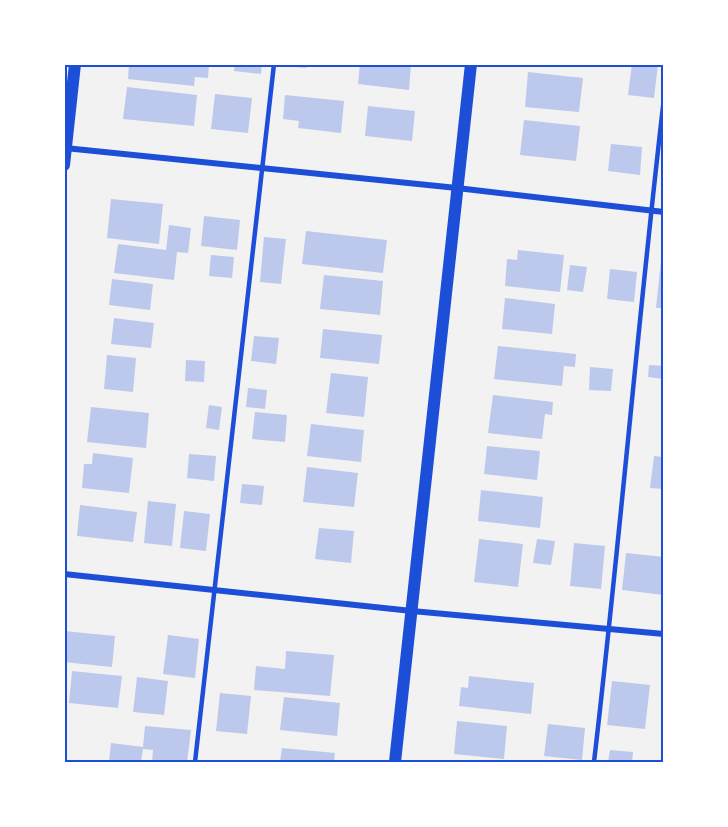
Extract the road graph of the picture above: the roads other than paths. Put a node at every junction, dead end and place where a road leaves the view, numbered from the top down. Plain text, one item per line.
1 (75, 64) edge
2 (274, 64) edge
3 (471, 64) edge
4 (663, 98) edge
5 (66, 148) edge
6 (64, 165) edge
7 (264, 168) junction
8 (457, 188) junction
9 (651, 210) junction
10 (663, 212) edge
11 (64, 574) edge
12 (214, 590) junction
13 (411, 611) junction
14 (610, 629) junction
15 (663, 634) edge
16 (195, 762) edge
17 (395, 762) edge
18 (594, 762) edge

1 - 5 main road
2 - 7 lane
3 - 8 main road
4 - 9 lane
5 - 6 main road
5 - 7 street
7 - 8 street
7 - 12 lane
8 - 9 street
8 - 13 main road
9 - 10 street
9 - 14 lane
11 - 12 street
12 - 13 street
12 - 16 lane
13 - 14 street
13 - 17 main road
14 - 15 street
14 - 18 lane

